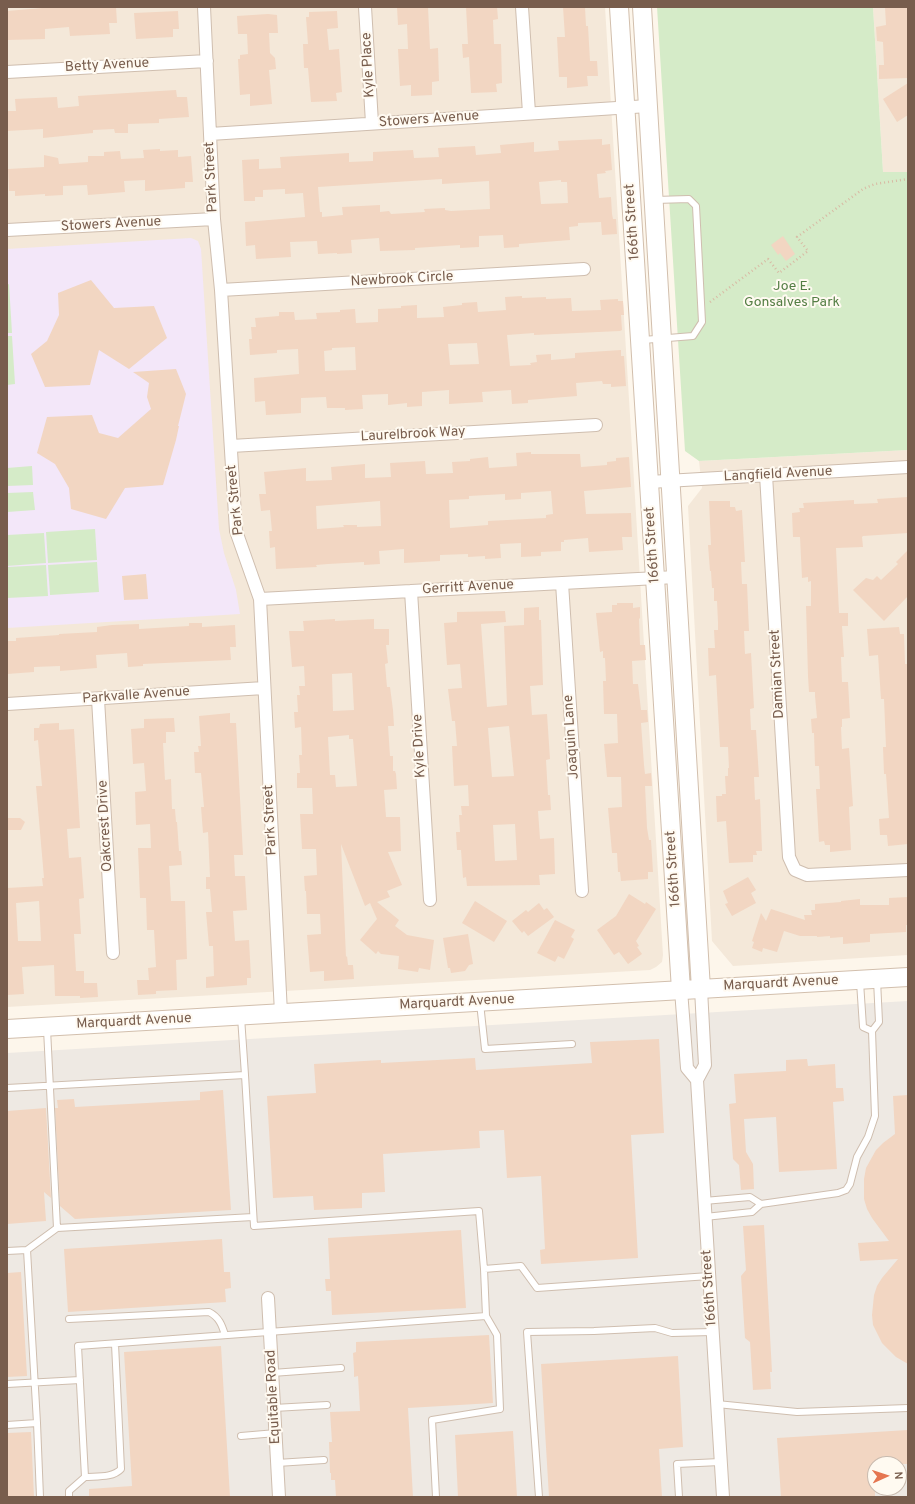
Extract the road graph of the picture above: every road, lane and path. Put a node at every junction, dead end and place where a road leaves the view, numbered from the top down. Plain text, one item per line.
1 (204, 7) edge
2 (365, 7) edge
3 (522, 7) edge
4 (619, 7) edge
5 (642, 7) edge
6 (207, 61) junction
7 (7, 72) edge
8 (648, 106) junction
9 (626, 107) junction
10 (529, 113) junction
11 (372, 123) junction
12 (210, 134) junction
13 (908, 179) edge
14 (653, 200) junction
15 (214, 219) junction
16 (7, 230) edge
17 (584, 269) dead end
18 (220, 290) junction
19 (701, 302) junction
20 (662, 338) junction
21 (640, 340) junction
22 (596, 425) dead end
23 (231, 446) junction
24 (908, 467) edge
25 (766, 476) junction
26 (671, 481) junction
27 (649, 482) junction
28 (676, 577) junction
29 (655, 578) junction
30 (562, 583) junction
31 (411, 591) junction
32 (260, 600) junction
33 (264, 688) junction
34 (98, 699) junction
35 (7, 704) edge
36 (908, 870) edge
37 (582, 892) dead end
38 (430, 900) dead end
39 (113, 953) dead end
40 (908, 977) edge
41 (868, 979) junction
42 (701, 989) junction
43 (681, 990) junction
44 (480, 1002) junction
45 (281, 1013) junction
46 (241, 1016) junction
47 (47, 1027) junction
48 (7, 1029) edge
49 (872, 1031) junction
50 (572, 1044) dead end
51 (245, 1075) junction
52 (697, 1080) junction
53 (50, 1086) junction
54 (7, 1088) edge
55 (704, 1201) junction
56 (761, 1204) junction
57 (253, 1217) junction
58 (705, 1217) junction
59 (57, 1228) junction
60 (27, 1250) junction
61 (7, 1251) edge
62 (484, 1269) junction
63 (709, 1276) junction
64 (268, 1298) dead end
65 (486, 1316) junction
66 (69, 1319) dead end
67 (270, 1332) junction
68 (712, 1332) junction
69 (225, 1335) junction
70 (115, 1344) junction
71 (341, 1368) dead end
72 (272, 1373) junction
73 (80, 1380) junction
74 (35, 1382) junction
75 (7, 1384) edge
76 (327, 1404) dead end
77 (717, 1404) junction
78 (274, 1408) junction
79 (908, 1408) edge
80 (37, 1423) junction
81 (7, 1425) edge
82 (276, 1433) junction
83 (241, 1436) dead end
84 (324, 1460) dead end
85 (720, 1462) junction
86 (277, 1464) junction
87 (85, 1477) junction
88 (40, 1497) edge
89 (69, 1497) edge
90 (279, 1497) edge
91 (436, 1497) edge
92 (539, 1497) edge
93 (679, 1497) edge
94 (723, 1497) edge

1 - 6 street, Park Street
2 - 11 street, Kyle Place
3 - 10 street
4 - 9 street, 166th Street
5 - 8 street, 166th Street
6 - 7 street, Betty Avenue
6 - 12 street, Park Street
8 - 9 street, Stowers Avenue
8 - 14 street, 166th Street
9 - 10 street, Stowers Avenue
9 - 21 street, 166th Street
10 - 11 street, Stowers Avenue
11 - 12 street, Stowers Avenue
12 - 15 street, Park Street
13 - 19 path
14 - 19 lane
14 - 20 street, 166th Street
15 - 16 street, Stowers Avenue
15 - 18 street, Park Street
17 - 18 street, Newbrook Circle
18 - 23 street, Park Street
19 - 20 lane
20 - 21 lane
20 - 26 street, 166th Street
21 - 27 street, 166th Street
22 - 23 street, Laurelbrook Way
23 - 32 street, Park Street
24 - 25 street, Langfield Avenue
25 - 26 street, Langfield Avenue
25 - 36 street, Damian Street
26 - 27 street, Langfield Avenue
26 - 28 street, 166th Street
27 - 29 street, 166th Street
28 - 29 street, Gerritt Avenue
28 - 42 street, 166th Street
29 - 30 street, Gerritt Avenue
29 - 43 street, 166th Street
30 - 31 street, Gerritt Avenue
30 - 37 street, Joaquin Lane
31 - 32 street, Gerritt Avenue
31 - 38 street, Kyle Drive
32 - 33 street, Park Street
33 - 34 street, Parkvalle Avenue
33 - 45 street, Park Street
34 - 35 street, Parkvalle Avenue
34 - 39 street, Oakcrest Drive
40 - 41 street, Marquardt Avenue
41 - 42 street, Marquardt Avenue
41 - 49 lane
41 - 49 lane
42 - 43 street, Marquardt Avenue
42 - 52 street, 166th Street
43 - 44 street, Marquardt Avenue
43 - 52 street, 166th Street
44 - 45 street, Marquardt Avenue
44 - 50 lane
45 - 46 street, Marquardt Avenue
46 - 47 street, Marquardt Avenue
46 - 51 lane
47 - 48 street, Marquardt Avenue
47 - 53 lane
49 - 56 lane
51 - 53 lane
51 - 57 lane
52 - 55 street, 166th Street
53 - 54 lane
53 - 59 lane
55 - 56 lane
55 - 58 street, 166th Street
56 - 58 lane
57 - 59 lane
57 - 62 lane
58 - 63 street, 166th Street
59 - 60 lane
60 - 61 lane
60 - 74 lane
62 - 63 lane
62 - 65 lane
63 - 68 street, 166th Street
64 - 67 street, Equitable Road
65 - 67 lane
65 - 91 lane
66 - 69 lane
67 - 69 lane
67 - 72 street, Equitable Road
68 - 77 street, 166th Street
68 - 92 lane
69 - 70 lane
70 - 73 lane
70 - 87 lane
71 - 72 lane
72 - 78 street, Equitable Road
73 - 74 lane
73 - 87 lane
74 - 75 lane
74 - 80 lane
76 - 78 lane
77 - 79 lane
77 - 85 street, 166th Street
78 - 82 street, Equitable Road
80 - 81 lane
80 - 88 lane
82 - 83 lane
82 - 86 street, Equitable Road
84 - 86 lane
85 - 93 lane
85 - 94 street, 166th Street
86 - 90 street, Equitable Road
87 - 89 lane

